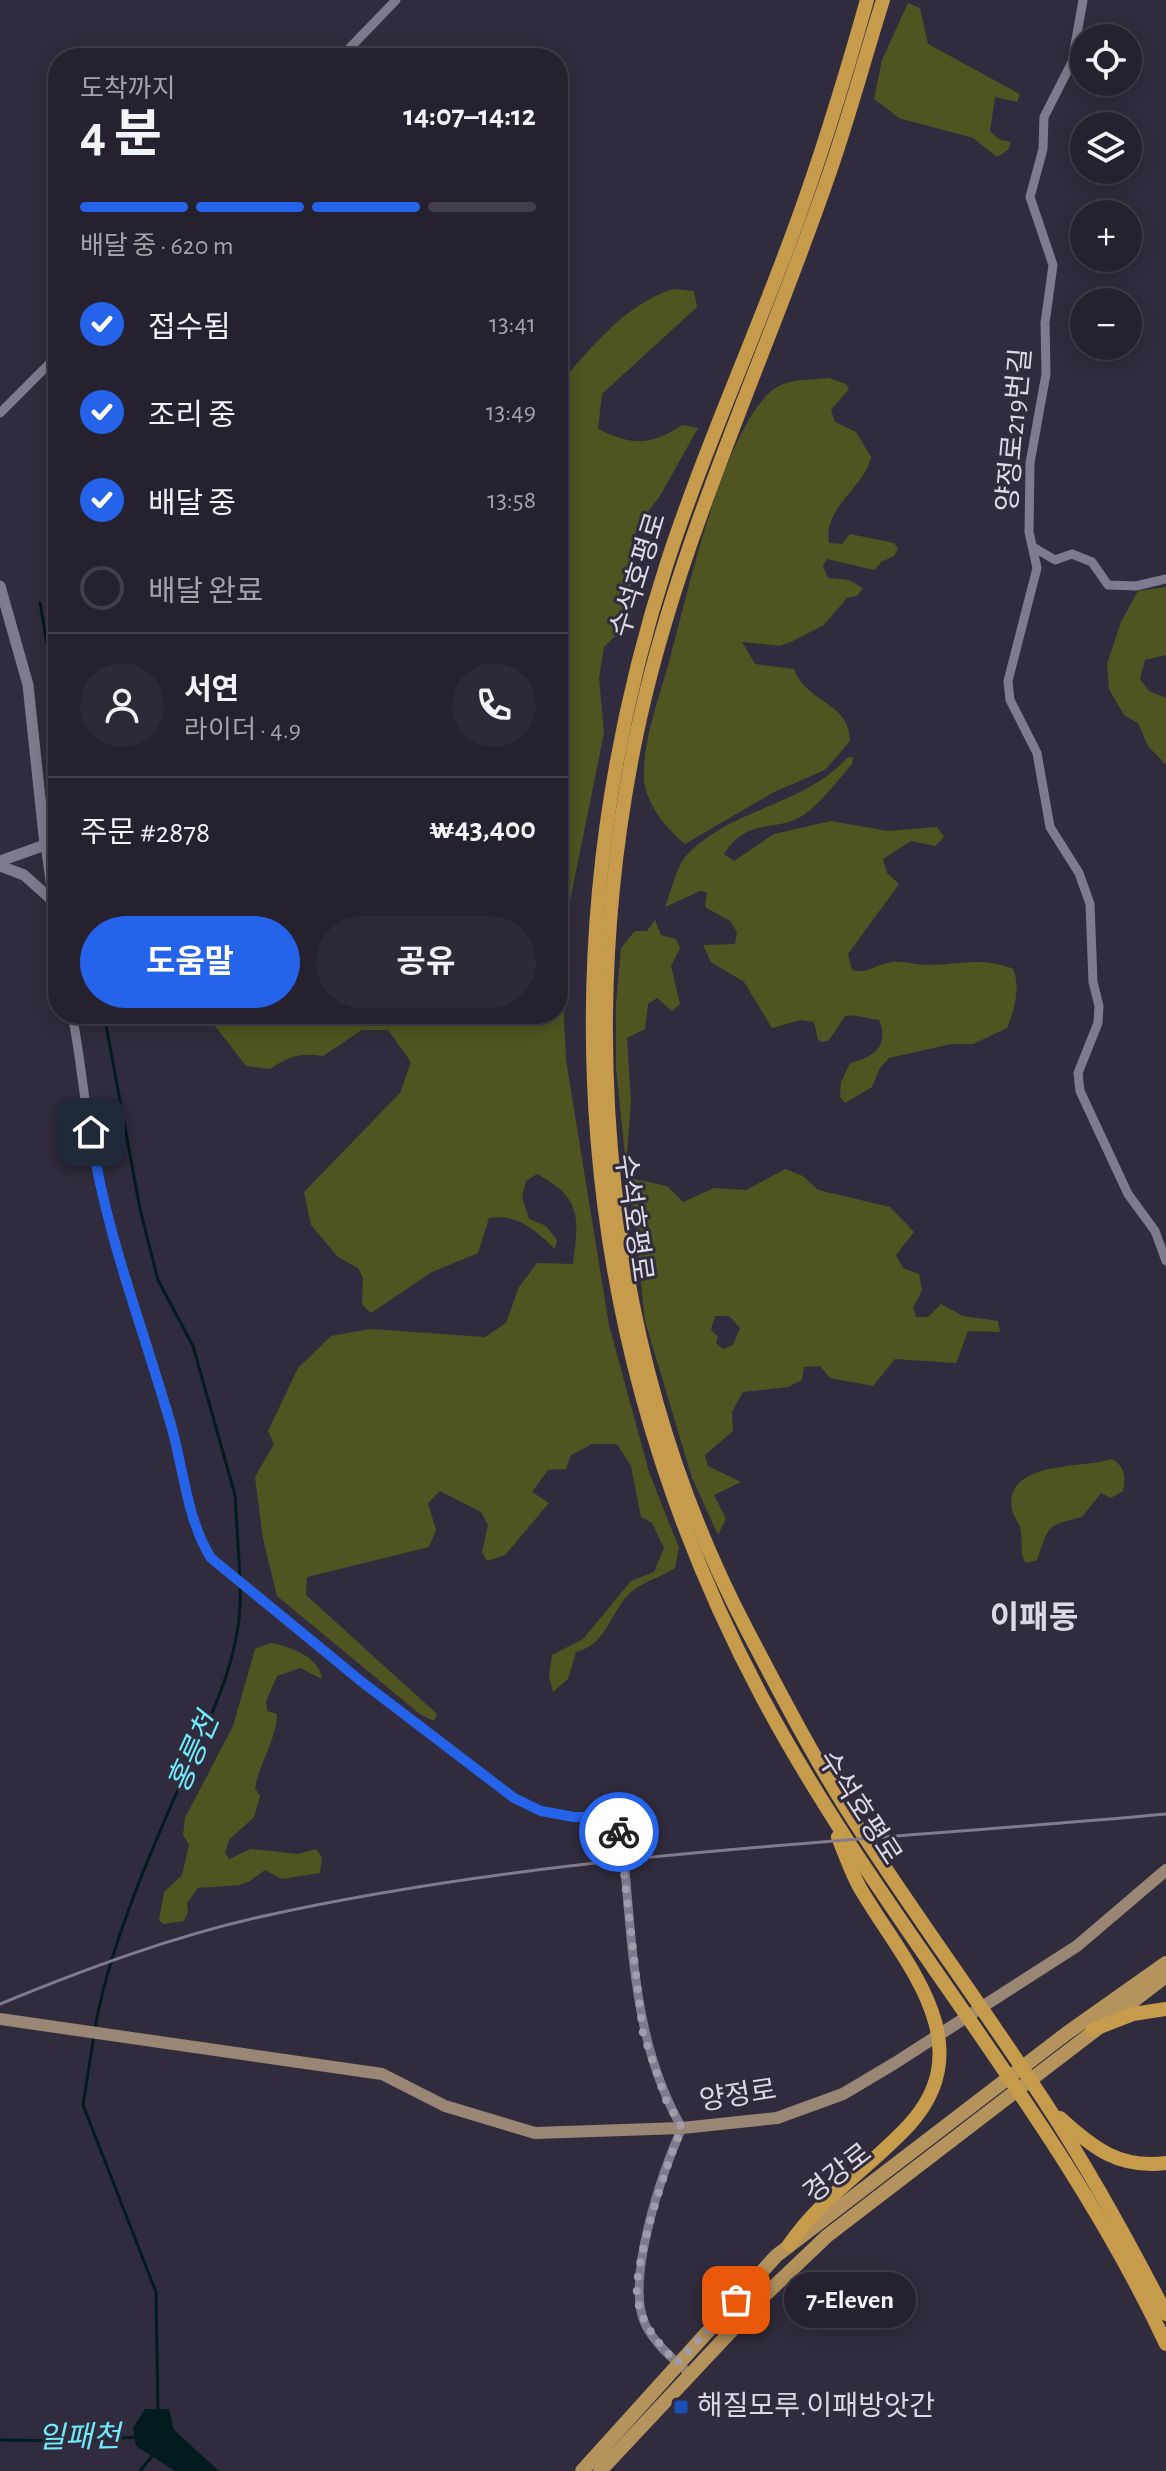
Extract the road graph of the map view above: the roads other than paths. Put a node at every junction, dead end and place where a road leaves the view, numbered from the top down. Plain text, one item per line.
1 (396, 0) edge
2 (867, 0) edge
3 (883, 0) edge
4 (1083, 0) edge
5 (350, 48) edge
6 (48, 365) edge
7 (0, 413) edge
8 (1033, 547) junction
9 (1166, 579) edge
10 (0, 586) edge
11 (45, 845) junction
12 (0, 864) edge
13 (48, 866) edge
14 (48, 897) edge
15 (74, 1024) edge
16 (1166, 1261) edge
17 (828, 1814) junction
18 (1166, 1870) edge
19 (1166, 1963) edge
20 (1166, 1976) edge
21 (1166, 2009) edge
22 (0, 2019) edge
23 (1092, 2030) junction
24 (1050, 2110) junction
25 (682, 2128) junction
26 (1166, 2163) edge
27 (789, 2245) junction
28 (1166, 2314) edge
29 (1166, 2344) edge
30 (677, 2363) junction
31 (690, 2374) junction
32 (582, 2471) edge
33 (600, 2471) edge

1 - 5 street
2 - 17 highway, 수석호평로
3 - 24 highway, 수석호평로
4 - 8 street, 양정로219번길
6 - 7 street
8 - 9 street
8 - 16 street, 양정로219번길
10 - 11 street
11 - 12 street
11 - 13 street
12 - 14 street
15 - 25 street
17 - 27 highway
17 - 29 highway, 수석호평로
18 - 25 main road, 양정로
19 - 27 main road, 경강로
20 - 23 main road, 경강로
21 - 23 highway
22 - 25 main road, 양정로
23 - 31 main road, 경강로
24 - 26 highway
24 - 28 highway, 수석호평로
25 - 30 street
27 - 30 main road, 경강로
30 - 31 street
30 - 32 main road, 경강로
31 - 33 main road, 경강로

